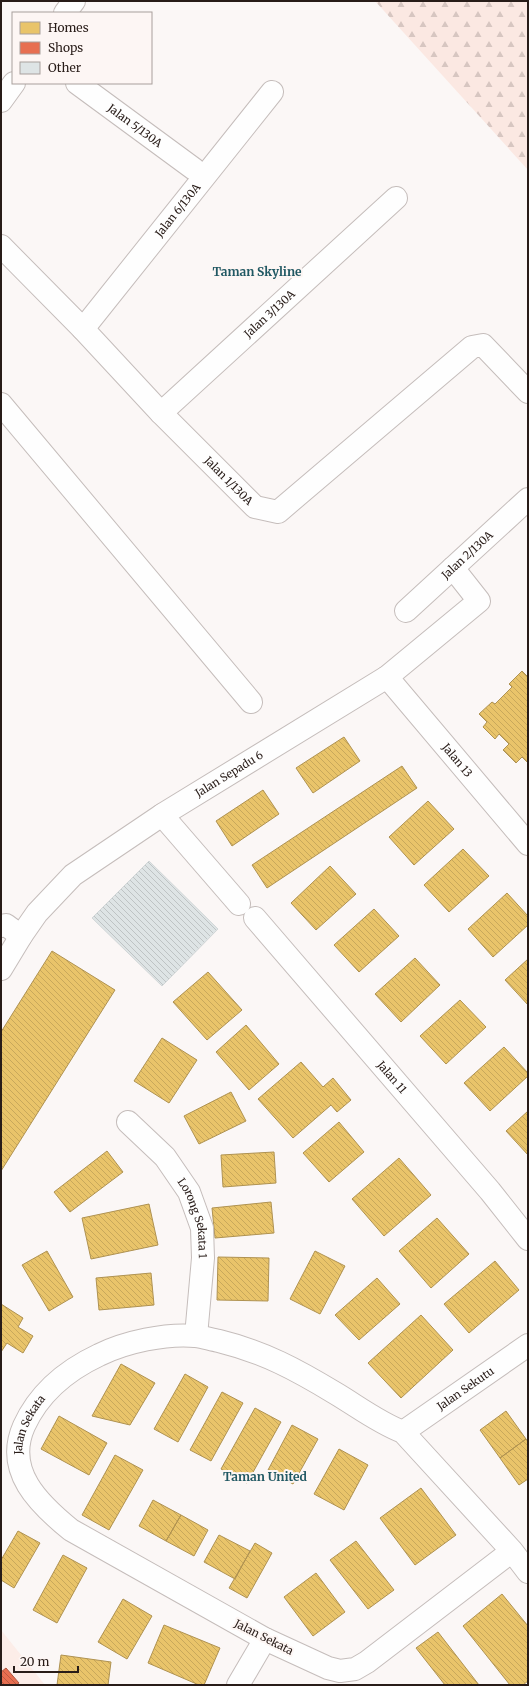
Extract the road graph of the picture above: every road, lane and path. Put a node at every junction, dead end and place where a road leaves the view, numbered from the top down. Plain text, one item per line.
1 (74, 1) edge
2 (66, 12) edge
3 (13, 84) edge
4 (78, 84) edge
5 (272, 92) dead end
6 (1, 101) edge
7 (194, 169) dead end
8 (396, 198) dead end
9 (1, 246) edge
10 (82, 329) junction
11 (528, 392) edge
12 (1, 404) edge
13 (161, 413) junction
14 (528, 499) edge
15 (453, 568) junction
16 (406, 611) dead end
17 (387, 677) junction
18 (251, 702) dead end
19 (162, 814) junction
20 (528, 844) edge
21 (1, 926) edge
22 (21, 936) junction
23 (1, 970) edge
24 (128, 1122) dead end
25 (528, 1239) edge
26 (196, 1336) junction
27 (528, 1345) edge
28 (403, 1432) junction
29 (512, 1551) junction
30 (528, 1572) edge
31 (265, 1639) junction
32 (238, 1685) edge

1 - 2 street
3 - 6 street
4 - 7 street, Jalan 5/130A
5 - 10 street, Jalan 6/130A
8 - 13 street, Jalan 3/130A
9 - 10 street, Jalan 1/130A
10 - 13 street, Jalan 1/130A
11 - 13 street, Jalan 1/130A
12 - 18 street
14 - 15 street, Jalan 2/130A
15 - 16 street, Jalan 2/130A
15 - 17 street, Jalan Sepadu 6
17 - 19 street, Jalan Sepadu 6
17 - 20 street, Jalan 13
19 - 22 street, Jalan Sepadu 6
19 - 25 street, Jalan 11
21 - 22 street
22 - 23 street, Jalan Sepadu 6
24 - 26 street, Lorong Sekata 1
26 - 28 street, Jalan Sekata
26 - 31 street, Jalan Sekata
27 - 28 street, Jalan Sekutu
28 - 29 street, Jalan Sekata
29 - 30 street, Jalan Sekata
29 - 31 street, Jalan Sekata
31 - 32 street

